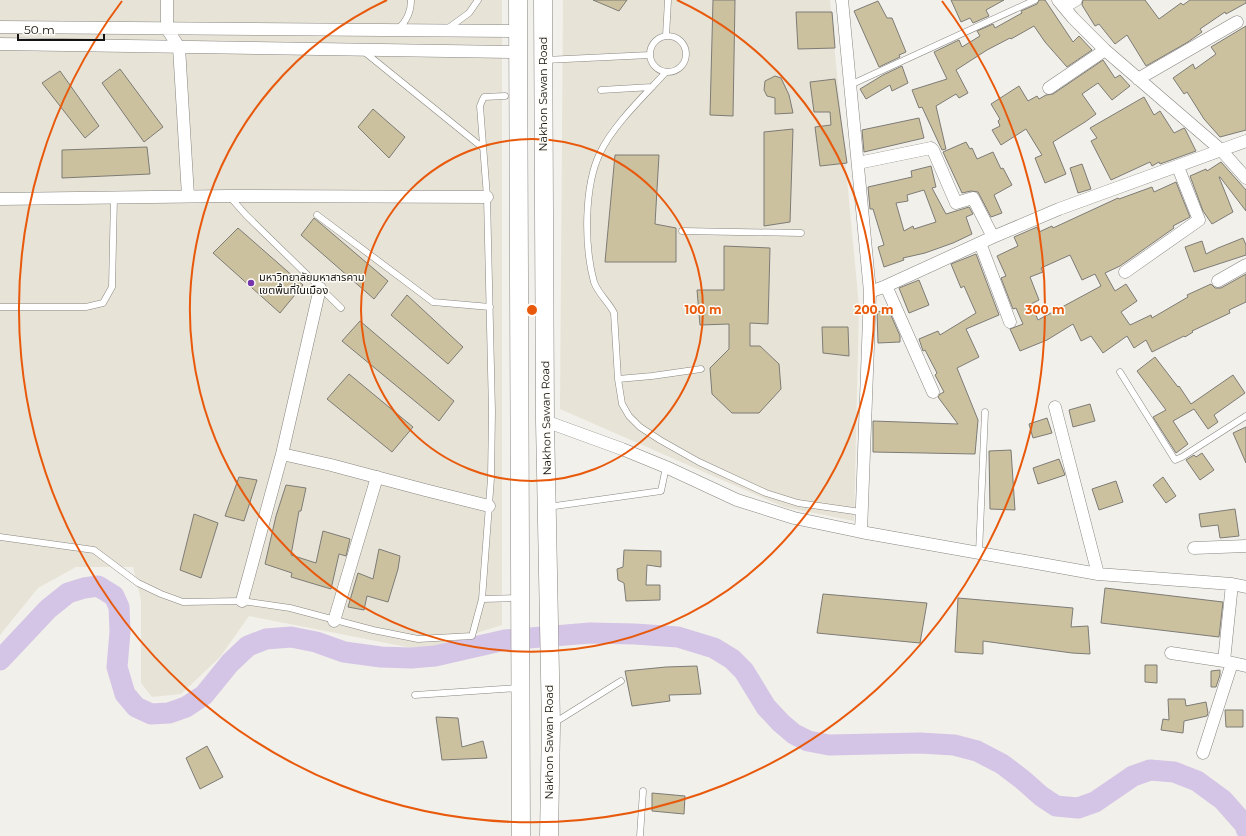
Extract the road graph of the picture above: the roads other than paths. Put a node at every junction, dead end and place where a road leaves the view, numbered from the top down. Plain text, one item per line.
1 (167, 0) edge
2 (411, 0) edge
3 (478, 0) edge
4 (518, 0) edge
5 (543, 0) edge
6 (668, 0) edge
7 (842, 0) edge
8 (1035, 0) edge
9 (1076, 0) edge
10 (1061, 4) edge
11 (1236, 22) dead end
12 (0, 27) edge
13 (62, 28) junction
14 (109, 28) junction
15 (168, 28) junction
16 (259, 29) junction
17 (319, 30) junction
18 (390, 30) junction
19 (444, 31) junction
20 (518, 31) junction
21 (666, 36) junction
22 (0, 44) edge
23 (62, 45) junction
24 (110, 46) junction
25 (179, 47) junction
26 (259, 48) junction
27 (319, 49) junction
28 (361, 50) junction
29 (386, 50) junction
30 (1105, 50) junction
31 (518, 52) junction
32 (650, 56) junction
33 (543, 60) junction
34 (666, 72) junction
35 (1138, 79) junction
36 (850, 85) junction
37 (652, 87) junction
38 (1050, 88) dead end
39 (600, 90) dead end
40 (505, 96) dead end
41 (1246, 141) edge
42 (483, 148) junction
43 (1221, 150) junction
44 (858, 164) junction
45 (1178, 166) junction
46 (1246, 178) edge
47 (188, 196) junction
48 (229, 196) junction
49 (487, 197) junction
50 (114, 198) junction
51 (0, 199) edge
52 (317, 216) dead end
53 (682, 231) dead end
54 (801, 233) dead end
55 (992, 237) junction
56 (980, 243) junction
57 (1246, 265) edge
58 (1125, 272) dead end
59 (1218, 281) dead end
60 (886, 286) junction
61 (320, 288) junction
62 (870, 292) junction
63 (0, 307) edge
64 (490, 307) junction
65 (341, 308) dead end
66 (1010, 322) dead end
67 (519, 328) junction
68 (545, 328) junction
69 (701, 369) dead end
70 (1120, 372) dead end
71 (618, 379) junction
72 (933, 392) dead end
73 (1055, 407) dead end
74 (985, 412) dead end
75 (1246, 416) edge
76 (545, 421) junction
77 (282, 454) junction
78 (666, 468) junction
79 (377, 477) junction
80 (489, 506) junction
81 (547, 507) junction
82 (861, 512) junction
83 (861, 532) junction
84 (0, 537) edge
85 (1246, 546) edge
86 (1194, 548) dead end
87 (979, 553) junction
88 (1098, 574) junction
89 (1232, 584) junction
90 (1246, 587) edge
91 (482, 599) junction
92 (242, 601) junction
93 (520, 604) junction
94 (334, 621) junction
95 (1170, 653) dead end
96 (1228, 662) junction
97 (1246, 666) edge
98 (621, 681) dead end
99 (521, 688) junction
100 (415, 695) dead end
101 (551, 725) junction
102 (1203, 753) dead end
103 (643, 790) dead end
104 (521, 836) edge
105 (549, 836) edge
106 (640, 836) edge

1 - 15 street
2 - 18 lane
3 - 19 lane
4 - 20 main road
5 - 33 main road, Nakhon Sawan Road
6 - 21 lane
7 - 36 street
8 - 36 lane
9 - 10 street
10 - 30 street
11 - 35 street
12 - 13 street
13 - 14 street
13 - 23 street
14 - 15 street
14 - 24 street
15 - 16 street
15 - 25 street
16 - 17 street
16 - 26 street
17 - 18 street
17 - 27 street
18 - 19 street
18 - 29 street
19 - 20 street
20 - 31 main road
21 - 32 lane
21 - 34 lane
22 - 23 street
23 - 24 street
24 - 25 street
25 - 26 street
25 - 47 street
26 - 27 street
27 - 28 street
28 - 29 street
28 - 42 lane
29 - 31 street
30 - 35 street
30 - 38 street
31 - 67 main road
32 - 33 lane
32 - 34 lane
33 - 68 main road, Nakhon Sawan Road
34 - 37 lane
35 - 43 street
36 - 44 street
37 - 39 lane
37 - 71 lane
40 - 42 lane
41 - 43 street
42 - 49 lane
43 - 45 street
43 - 46 street
44 - 55 street
44 - 62 street
45 - 55 street
45 - 58 street
47 - 48 street
47 - 50 street
48 - 49 street
48 - 61 lane
49 - 64 lane
50 - 51 street
50 - 63 lane
52 - 64 lane
53 - 54 lane
55 - 56 street
56 - 60 street
56 - 66 street
57 - 59 street
60 - 62 street
60 - 72 street
61 - 65 lane
61 - 77 street
62 - 82 street
64 - 80 lane
67 - 68 main road
67 - 93 main road
68 - 76 main road, Nakhon Sawan Road
69 - 71 lane
70 - 75 lane
71 - 82 lane
73 - 88 street
74 - 87 lane
76 - 78 street
76 - 81 main road, Nakhon Sawan Road
77 - 79 street
77 - 92 street
78 - 81 lane
78 - 83 street
79 - 80 street
79 - 94 street
80 - 91 lane
81 - 101 main road, Nakhon Sawan Road
82 - 83 street
83 - 87 street
84 - 92 lane
85 - 86 street
87 - 88 street
88 - 89 street
89 - 90 street
89 - 96 street
91 - 93 lane
91 - 94 lane
92 - 94 lane
93 - 99 main road
95 - 96 street
96 - 97 street
96 - 102 street
98 - 101 lane
99 - 100 lane
99 - 104 main road
101 - 105 main road, Nakhon Sawan Road
103 - 106 lane

